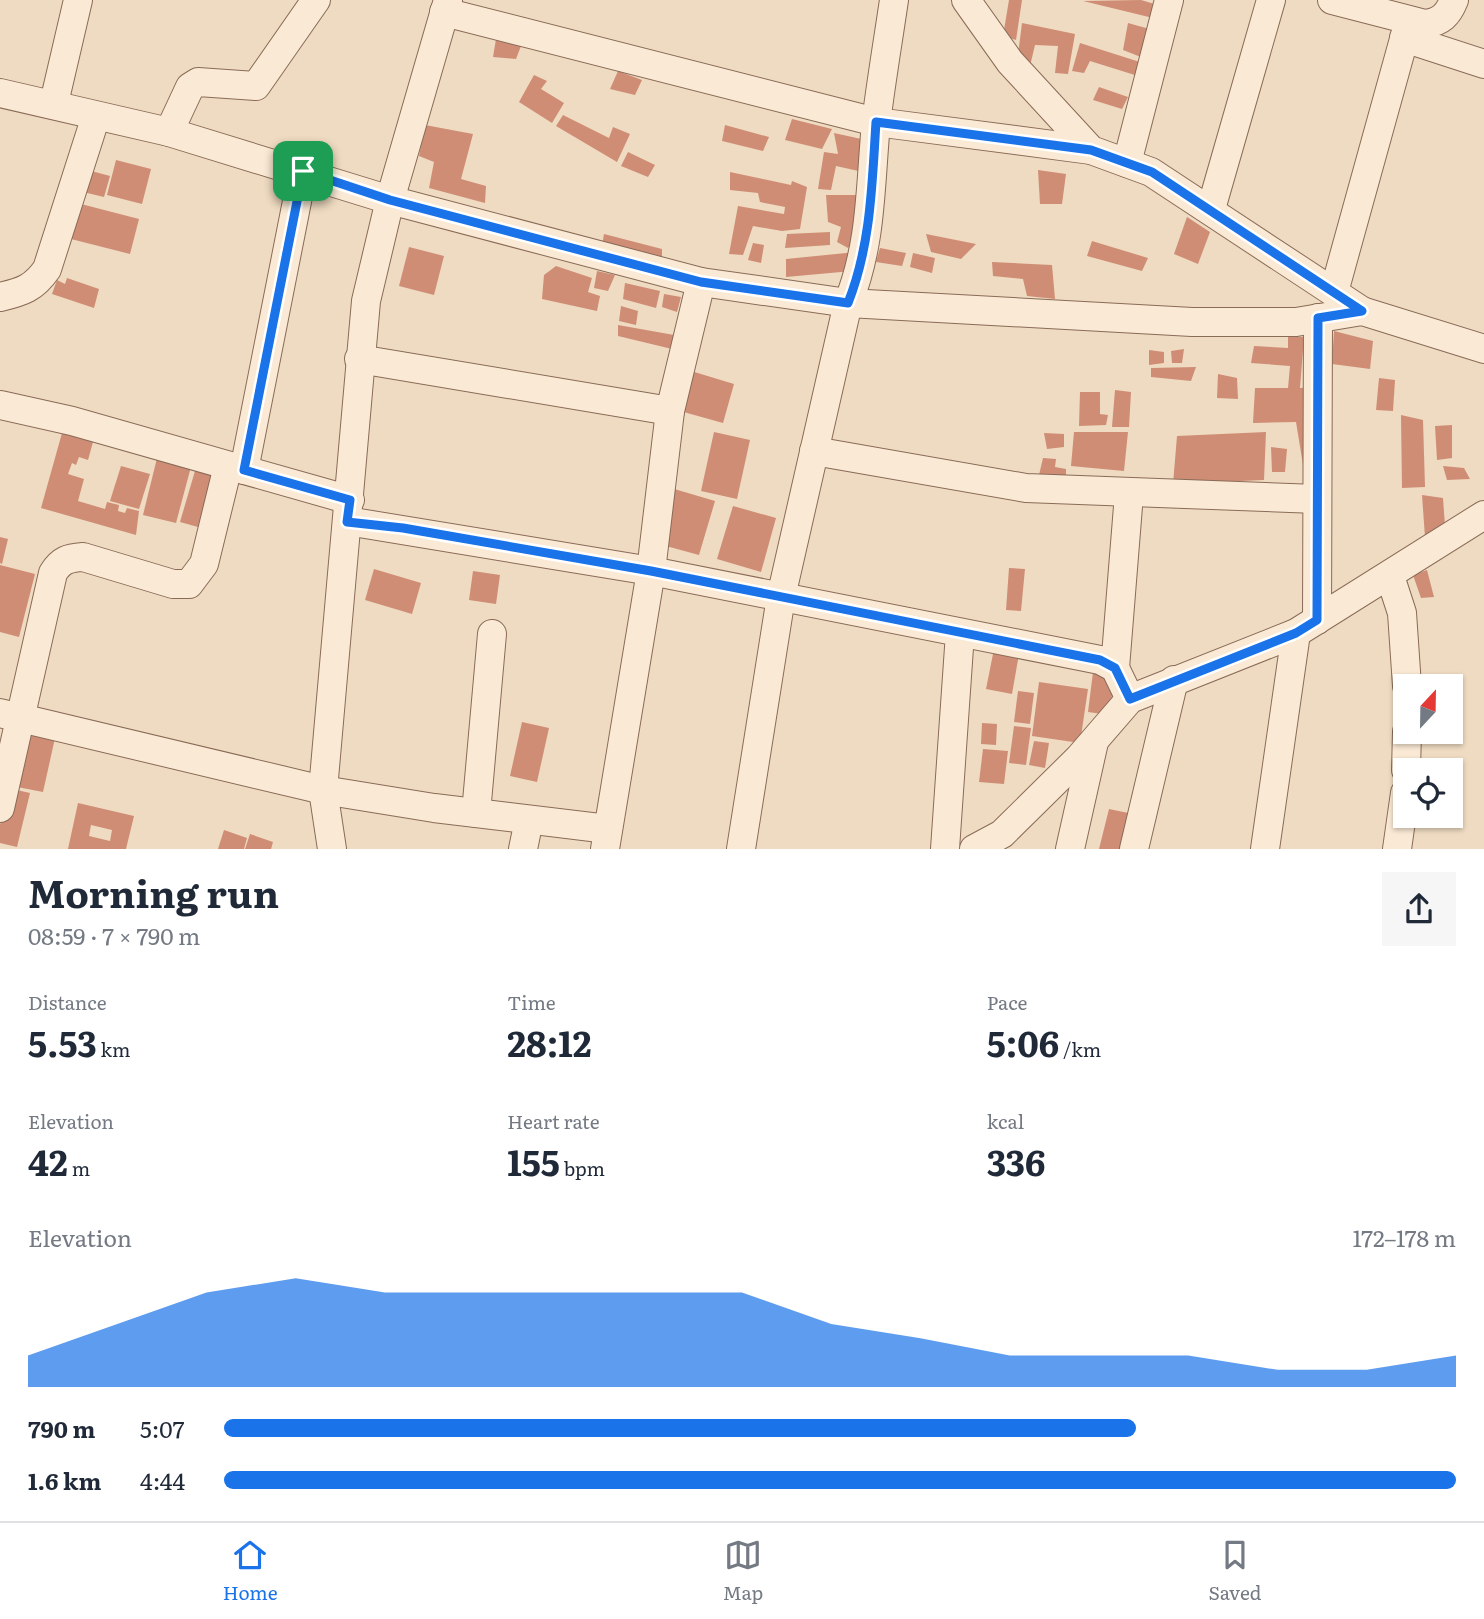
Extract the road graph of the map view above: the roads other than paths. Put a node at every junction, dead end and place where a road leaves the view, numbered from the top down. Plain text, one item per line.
1 (78, 0) edge
2 (316, 0) edge
3 (894, 0) edge
4 (967, 0) edge
5 (1170, 0) edge
6 (1270, 0) edge
7 (1332, 0) edge
8 (1454, 0) edge
9 (446, 6) edge
10 (1407, 30) junction
11 (1484, 64) edge
12 (0, 93) edge
13 (54, 103) junction
14 (96, 116) junction
15 (876, 122) junction
16 (169, 132) junction
17 (1091, 150) junction
18 (1127, 163) junction
19 (303, 171) junction
20 (390, 200) junction
21 (1211, 209) junction
22 (701, 282) junction
23 (1334, 292) junction
24 (0, 297) edge
25 (848, 303) junction
26 (1362, 311) junction
27 (1318, 318) junction
28 (1484, 349) edge
29 (359, 359) junction
30 (0, 405) edge
31 (670, 411) junction
32 (814, 450) junction
33 (236, 468) junction
34 (1129, 494) junction
35 (1317, 499) junction
36 (348, 511) junction
37 (1484, 515) edge
38 (651, 571) junction
39 (1390, 576) junction
40 (781, 597) junction
41 (1306, 626) junction
42 (960, 633) junction
43 (492, 634) dead end
44 (1115, 668) junction
45 (1407, 674) edge
46 (1174, 680) junction
47 (1130, 699) junction
48 (10, 715) edge
49 (1094, 740) junction
50 (323, 790) junction
51 (0, 808) edge
52 (476, 813) junction
53 (529, 820) junction
54 (1401, 828) edge
55 (607, 839) edge
56 (332, 849) edge
57 (523, 849) edge
58 (741, 849) edge
59 (945, 849) edge
60 (974, 849) edge
61 (1070, 849) edge
62 (1134, 849) edge
63 (1265, 849) edge
64 (1398, 849) edge

1 - 13 street
2 - 16 street
3 - 15 street
4 - 17 street
5 - 18 street
6 - 21 street
7 - 10 street
8 - 10 street
9 - 15 street
9 - 20 street
10 - 11 street
10 - 23 street
12 - 13 street
13 - 14 street
14 - 16 street
14 - 24 street
15 - 17 street
15 - 25 street
16 - 19 street
17 - 18 street
18 - 21 street
19 - 20 street
19 - 33 street
20 - 22 street
20 - 29 street
21 - 23 street
22 - 25 street
22 - 31 street
23 - 26 street
25 - 27 street
25 - 32 street
26 - 27 street
26 - 28 street
27 - 35 street
29 - 31 street
29 - 36 street
30 - 33 street
31 - 38 street
32 - 34 street
32 - 40 street
33 - 36 street
33 - 48 street
34 - 35 street
34 - 44 street
35 - 41 street
36 - 38 street
36 - 50 street
37 - 39 street
38 - 40 street
38 - 55 street
39 - 41 street
39 - 45 street
40 - 42 street
40 - 58 street
41 - 46 street
41 - 63 street
42 - 44 street
42 - 59 street
43 - 52 street
44 - 47 street
46 - 47 street
46 - 62 street
47 - 49 street
48 - 50 street
48 - 51 street
49 - 60 street
49 - 61 street
50 - 52 street
50 - 56 street
52 - 53 street
53 - 55 street
53 - 57 street
54 - 64 street

